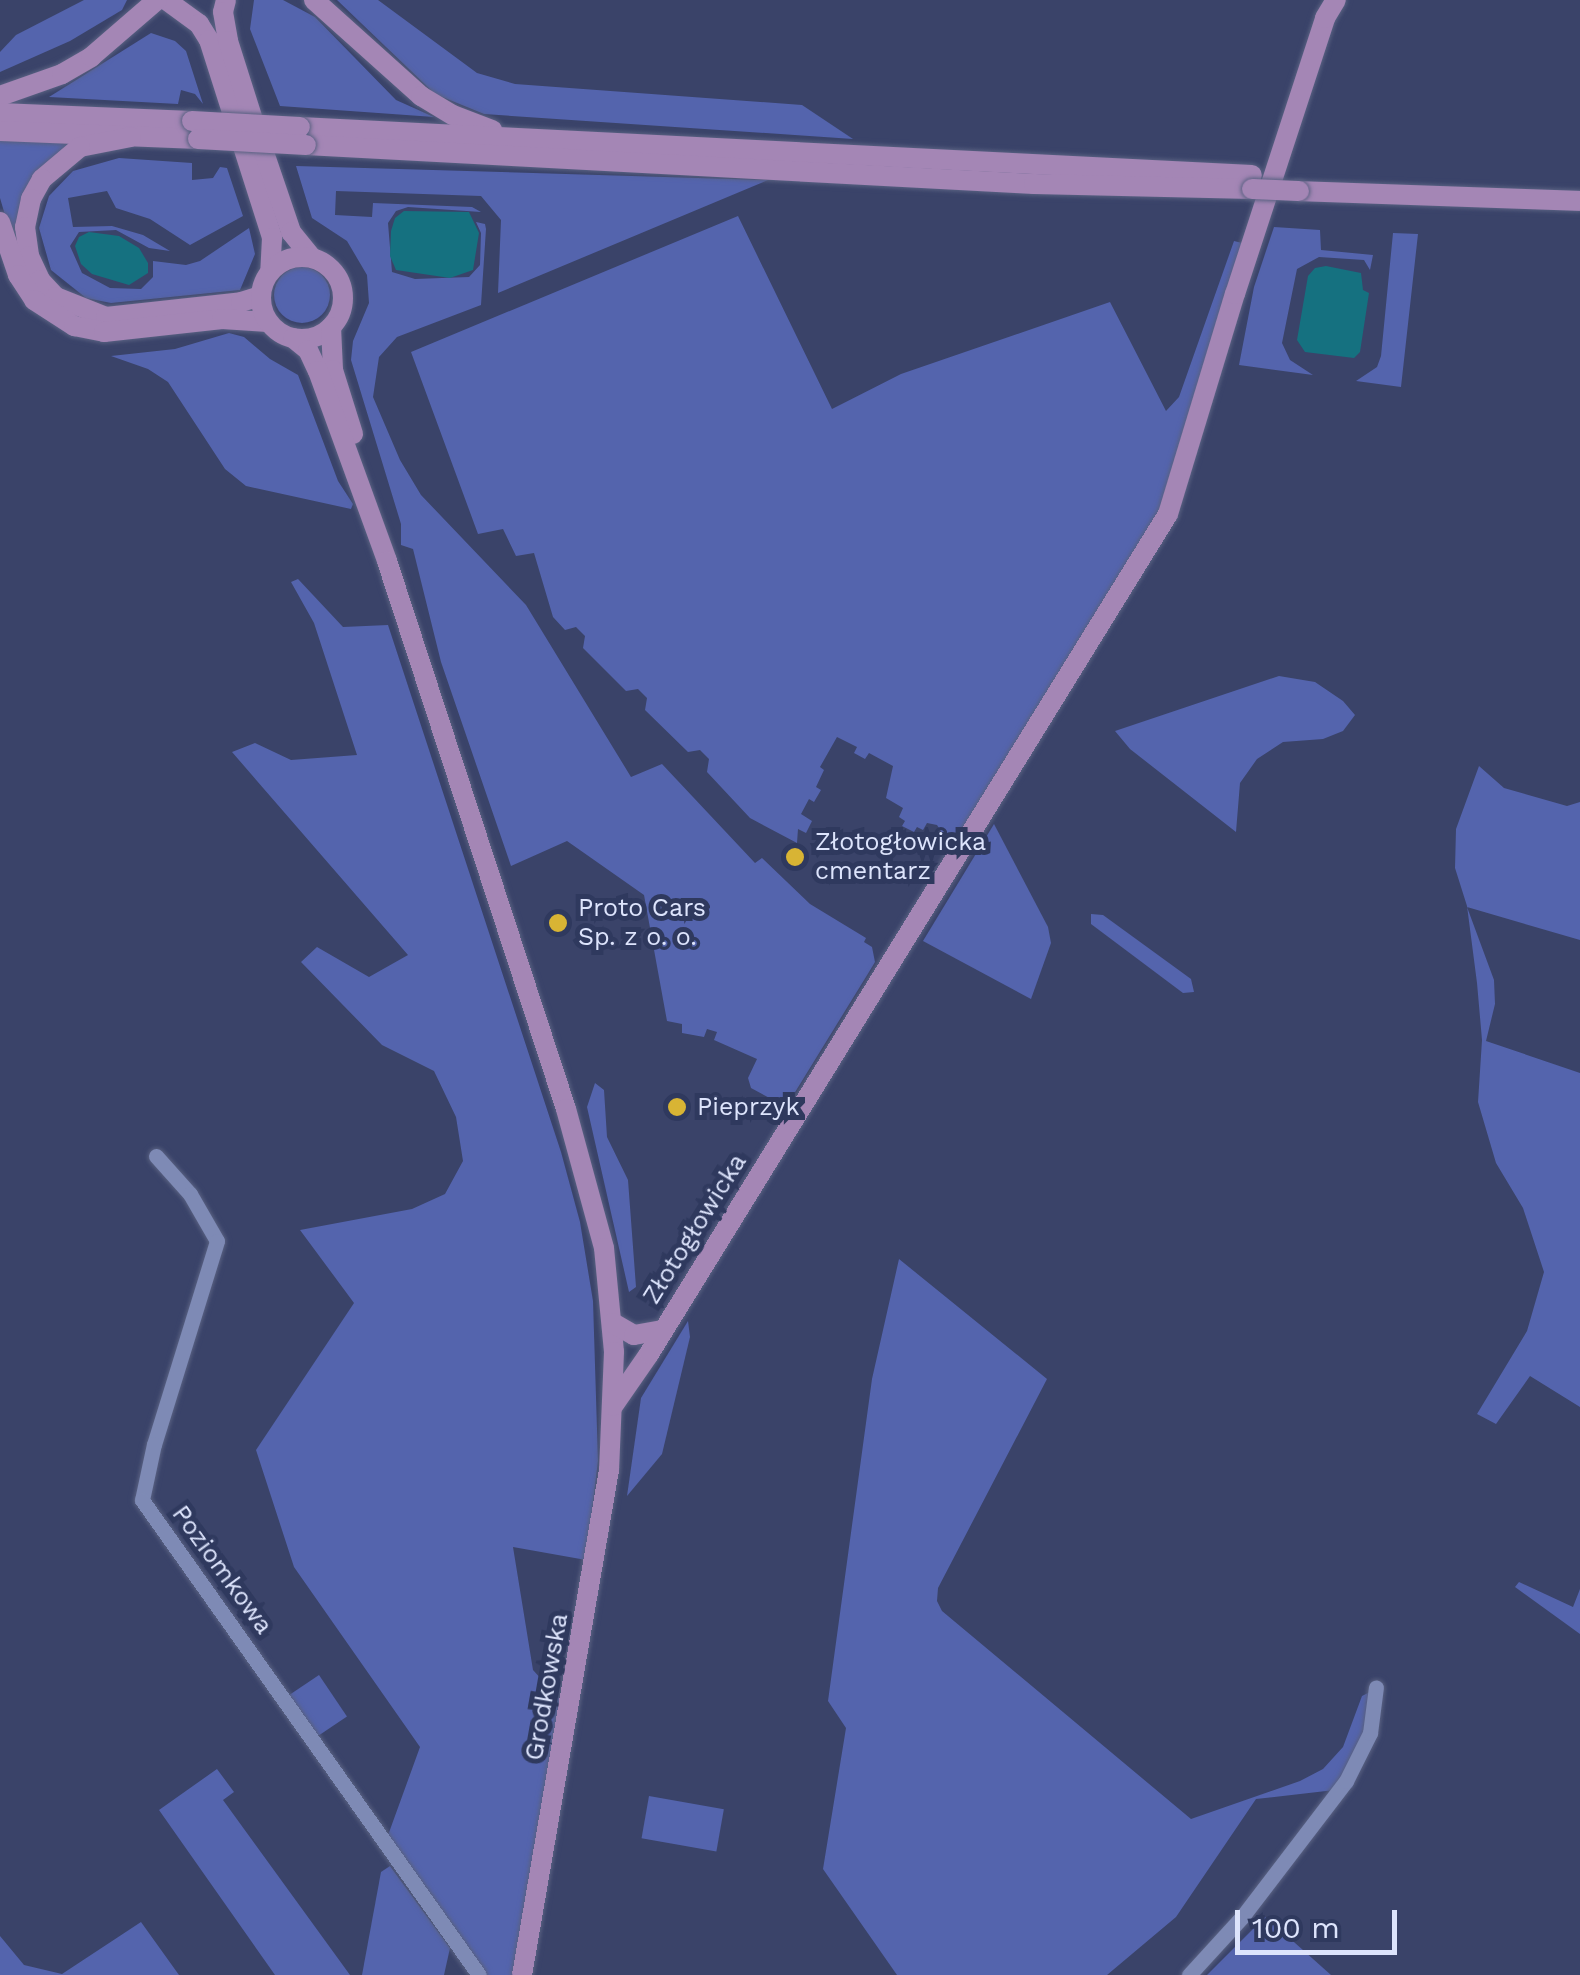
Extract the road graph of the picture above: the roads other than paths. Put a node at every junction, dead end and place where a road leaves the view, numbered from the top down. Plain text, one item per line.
1 (157, 0) edge
2 (225, 0) edge
3 (314, 0) edge
4 (174, 5) edge
5 (1329, 6) edge
6 (0, 96) edge
7 (0, 113) edge
8 (195, 130) junction
9 (0, 131) edge
10 (303, 136) junction
11 (131, 137) junction
12 (512, 137) junction
13 (1252, 182) junction
14 (1299, 184) junction
15 (1580, 191) edge
16 (1580, 201) edge
17 (0, 222) edge
18 (311, 257) junction
19 (270, 271) junction
20 (261, 296) junction
21 (268, 322) junction
22 (332, 327) junction
23 (293, 338) junction
24 (387, 562) junction
25 (156, 1156) dead end
26 (613, 1323) junction
27 (661, 1330) junction
28 (614, 1352) junction
29 (649, 1354) junction
30 (613, 1406) junction
31 (1376, 1688) dead end
32 (479, 1975) edge
33 (522, 1975) edge
34 (1189, 1975) edge

1 - 6 main road
2 - 4 main road
2 - 18 main road
3 - 12 main road
4 - 19 main road
5 - 27 main road, Złotogłowicka
7 - 8 main road
8 - 10 main road, bridge
8 - 11 main road
9 - 11 main road
10 - 12 main road
10 - 13 main road
11 - 20 main road
12 - 13 main road
13 - 14 main road
14 - 15 main road
14 - 16 main road
17 - 21 main road
18 - 19 main road
18 - 22 main road
19 - 20 main road
20 - 21 main road
21 - 23 main road
22 - 23 main road
22 - 24 main road
23 - 24 main road
24 - 26 main road, Grodkowska
25 - 32 street, Poziomkowa
26 - 27 main road, Złotogłowicka
26 - 28 main road, Grodkowska
27 - 28 main road, Złotogłowicka
27 - 29 main road, Złotogłowicka
28 - 29 main road
28 - 30 main road, Grodkowska
29 - 30 main road, Złotogłowicka
30 - 33 main road, Grodkowska
31 - 34 street

